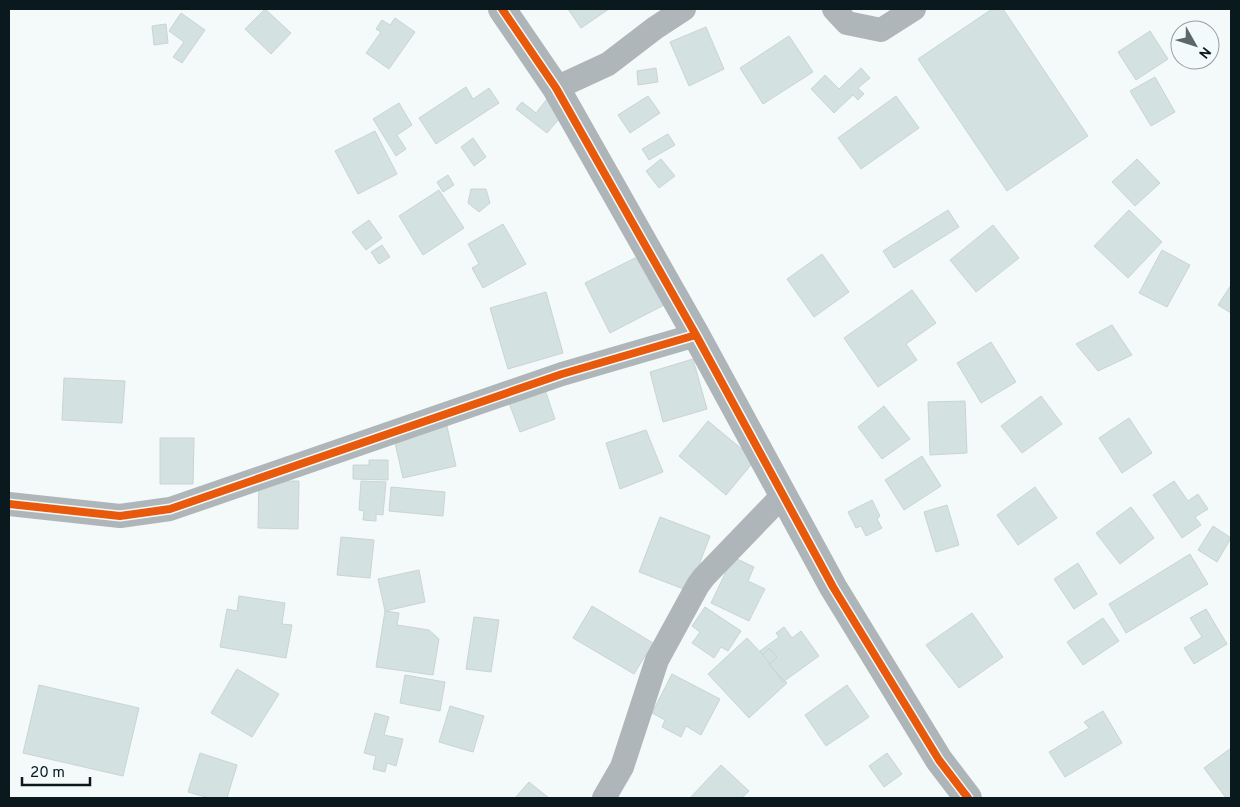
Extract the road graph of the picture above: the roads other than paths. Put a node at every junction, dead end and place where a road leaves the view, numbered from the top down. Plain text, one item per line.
1 (502, 9) edge
2 (684, 9) edge
3 (834, 9) edge
4 (914, 9) edge
5 (556, 88) junction
6 (696, 335) junction
7 (783, 495) junction
8 (9, 504) edge
9 (604, 798) edge
10 (968, 798) edge

1 - 5 street
2 - 5 street
3 - 4 street
5 - 6 street
6 - 7 street
6 - 8 street
7 - 9 street
7 - 10 street

